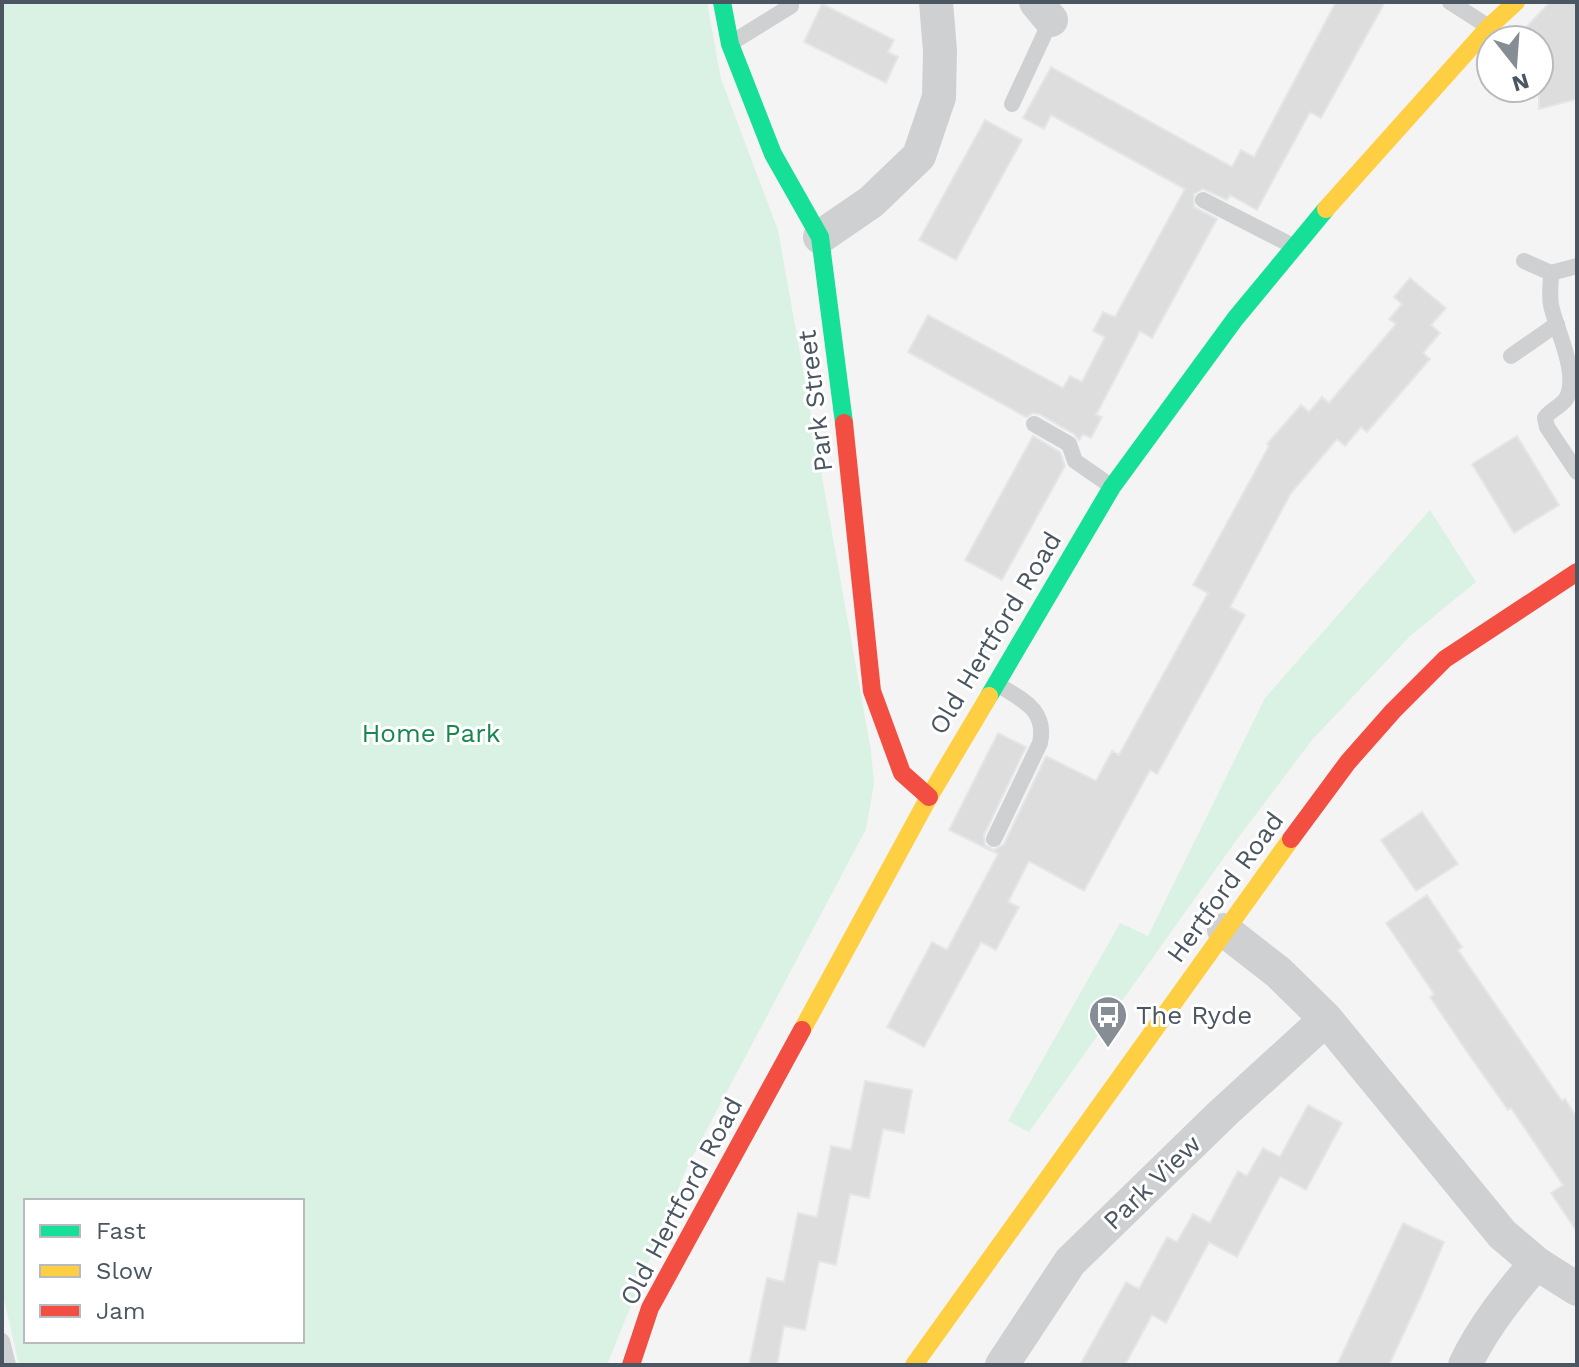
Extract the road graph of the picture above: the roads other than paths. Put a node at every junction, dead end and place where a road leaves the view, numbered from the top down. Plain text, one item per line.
1 (722, 2) edge
2 (936, 2) edge
3 (1450, 2) edge
4 (1516, 2) edge
5 (791, 6) dead end
6 (1043, 11) edge
7 (1484, 24) edge
8 (1492, 24) edge
9 (1475, 43) edge
10 (730, 44) junction
11 (1012, 104) dead end
12 (1203, 200) dead end
13 (820, 237) junction
14 (1293, 246) junction
15 (1524, 261) dead end
16 (1577, 266) edge
17 (1551, 273) junction
18 (1557, 324) junction
19 (1511, 356) dead end
20 (1034, 424) dead end
21 (1577, 472) edge
22 (1112, 487) junction
23 (1577, 572) edge
24 (996, 683) junction
25 (929, 797) junction
26 (994, 839) dead end
27 (1224, 930) junction
28 (1326, 1019) junction
29 (1536, 1263) junction
30 (1577, 1289) edge
31 (2, 1341) edge
32 (8, 1365) edge
33 (631, 1365) edge
34 (914, 1365) edge
35 (1002, 1365) edge
36 (1465, 1365) edge

1 - 10 street, Park Street
2 - 13 street
3 - 7 lane
4 - 8 street, Old Hertford Road
5 - 10 lane
6 - 11 lane
9 - 14 street, Old Hertford Road
10 - 13 street, Park Street
12 - 14 lane
13 - 25 street, Park Street
14 - 22 street, Old Hertford Road
15 - 17 lane
16 - 17 lane
17 - 18 lane
18 - 19 lane
18 - 21 lane
20 - 22 lane
22 - 24 street, Old Hertford Road
23 - 27 street, Hertford Road
24 - 25 street, Old Hertford Road
24 - 26 lane
25 - 33 street, Old Hertford Road
27 - 28 street
27 - 34 street, Hertford Road
28 - 29 street
28 - 35 street, Park View
29 - 30 street
29 - 36 street
31 - 32 lane

